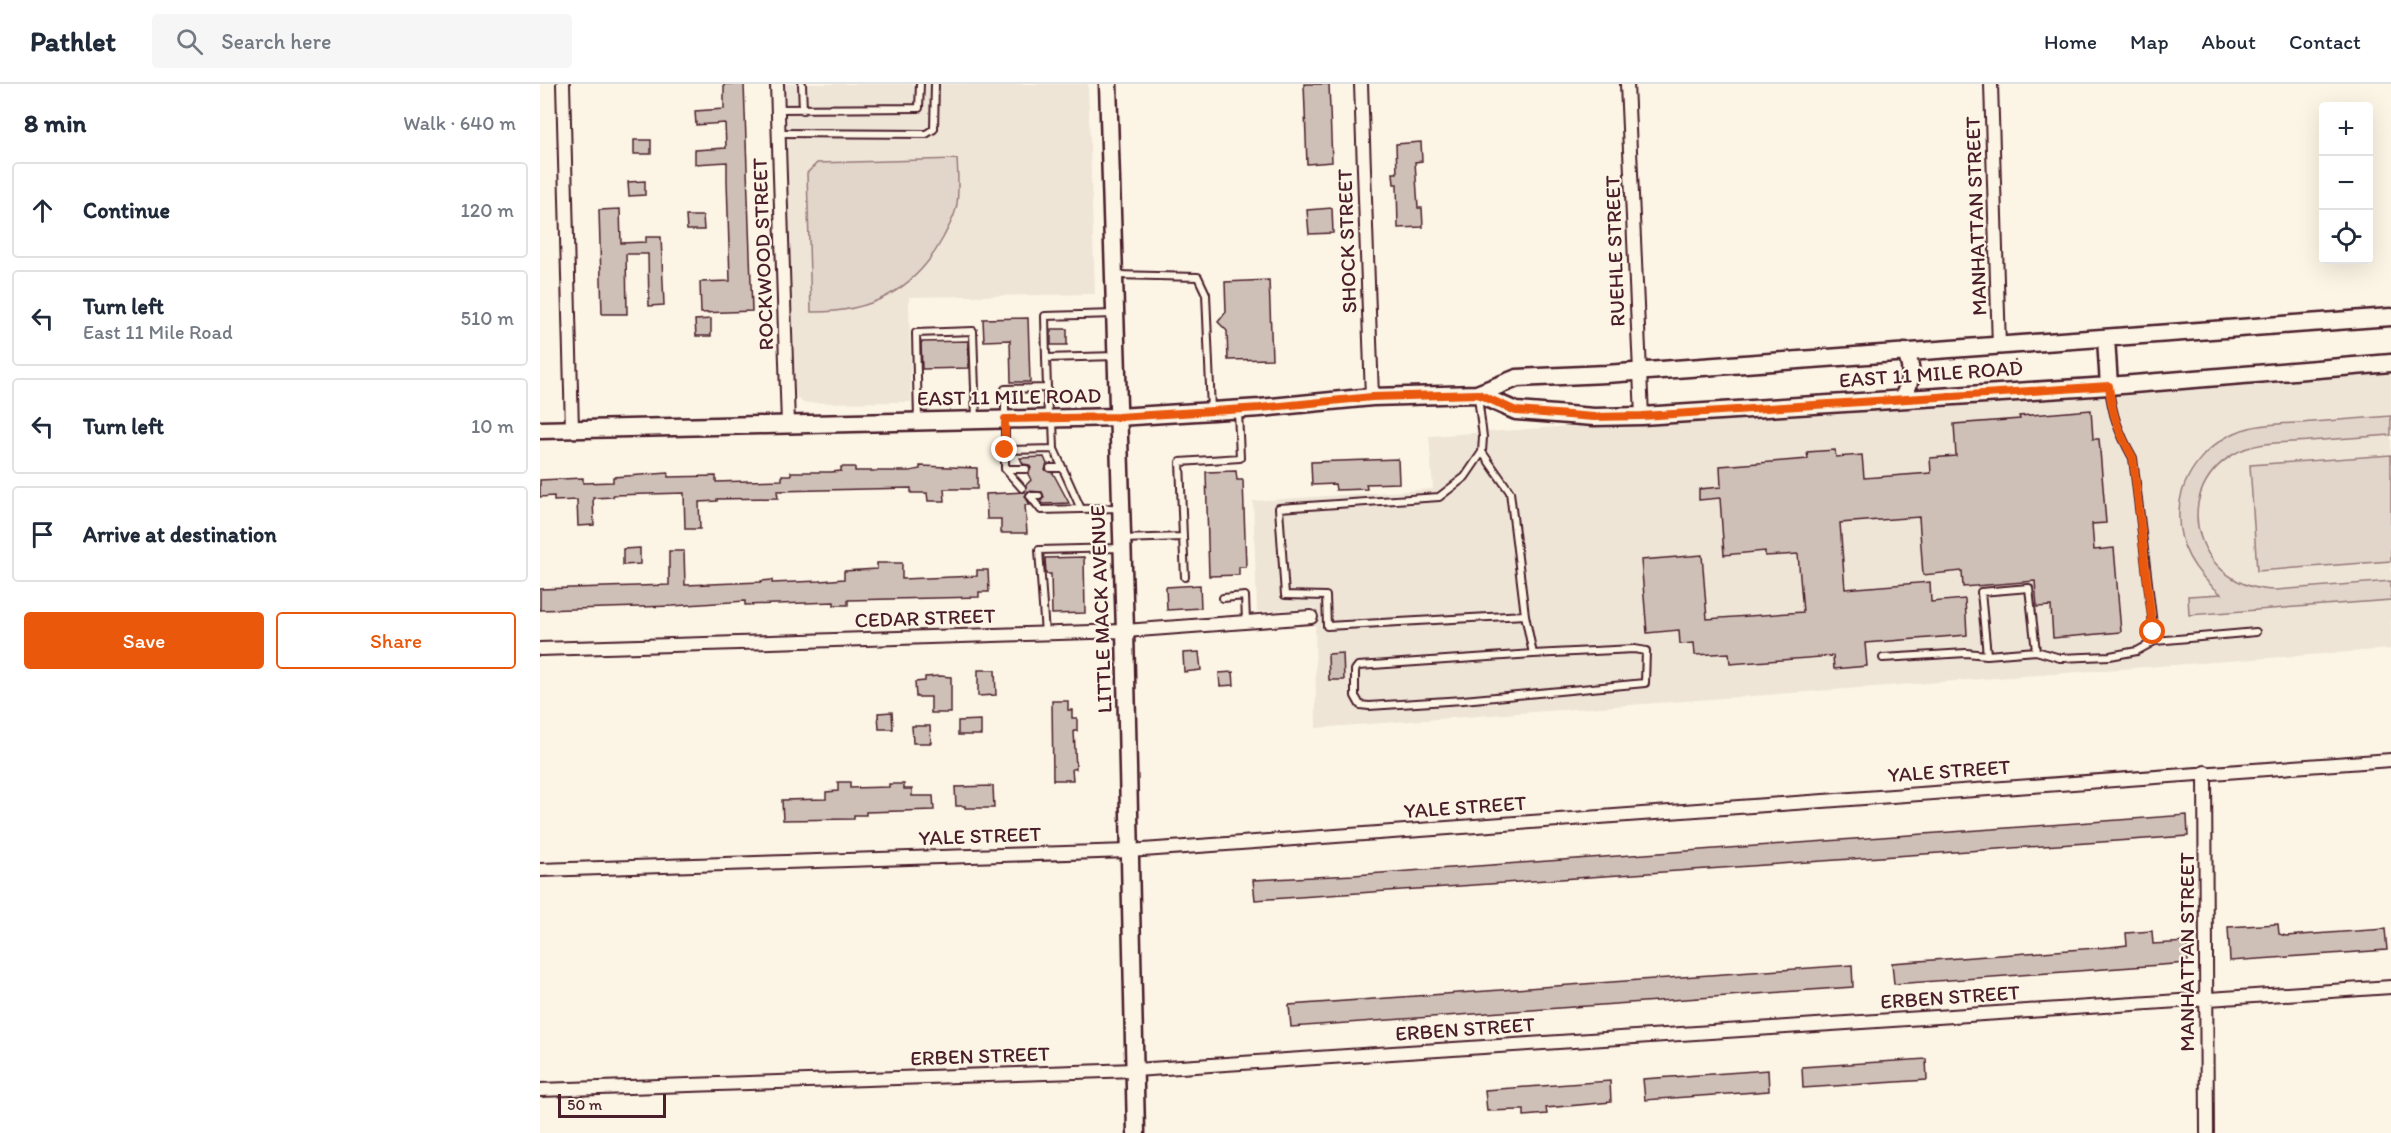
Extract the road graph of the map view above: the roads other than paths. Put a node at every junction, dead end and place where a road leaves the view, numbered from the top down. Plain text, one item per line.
1 (563, 84) edge
2 (777, 84) edge
3 (802, 84) edge
4 (920, 84) edge
5 (935, 84) edge
6 (1108, 84) edge
7 (1361, 84) edge
8 (1627, 84) edge
9 (1991, 84) edge
10 (777, 109) junction
11 (803, 110) junction
12 (778, 134) junction
13 (1115, 275) junction
14 (1116, 314) junction
15 (2391, 317) edge
16 (2106, 338) junction
17 (2007, 346) junction
18 (1905, 352) junction
19 (1117, 356) junction
20 (1046, 358) junction
21 (2391, 363) edge
22 (1639, 372) junction
23 (2109, 386) junction
24 (1047, 388) junction
25 (1478, 394) junction
26 (1372, 397) junction
27 (1903, 398) junction
28 (1238, 409) junction
29 (1211, 411) junction
30 (1642, 416) junction
31 (1118, 417) junction
32 (1050, 418) junction
33 (1005, 419) junction
34 (976, 420) junction
35 (918, 421) junction
36 (788, 424) junction
37 (572, 429) junction
38 (540, 430) edge
39 (1054, 449) junction
40 (1005, 450) junction
41 (1482, 452) junction
42 (1050, 468) dead end
43 (1062, 468) junction
44 (1005, 469) junction
45 (1026, 469) dead end
46 (1022, 488) dead end
47 (1065, 495) dead end
48 (1074, 495) junction
49 (1039, 496) dead end
50 (1121, 508) junction
51 (1081, 509) junction
52 (1183, 537) junction
53 (1122, 544) junction
54 (1185, 577) dead end
55 (1223, 598) dead end
56 (1525, 615) junction
57 (1327, 616) junction
58 (1311, 617) joint
59 (1246, 622) junction
60 (1125, 631) junction
61 (2256, 632) dead end
62 (1045, 634) junction
63 (2155, 641) junction
64 (540, 649) edge
65 (2036, 651) junction
66 (1533, 654) junction
67 (1987, 655) junction
68 (1883, 658) dead end
69 (2391, 760) edge
70 (2205, 772) junction
71 (1129, 851) junction
72 (540, 870) edge
73 (2391, 987) edge
74 (2207, 999) junction
75 (1135, 1070) junction
76 (540, 1090) edge
77 (1136, 1133) edge
78 (2207, 1133) edge

1 - 37 street
2 - 10 street, ROCKWOOD STREET
3 - 11 lane
4 - 11 lane
5 - 12 lane
6 - 13 main road, LITTLE MACK AVENUE
7 - 26 street, SHOCK STREET
8 - 22 street, RUEHLE STREET
9 - 17 street, MANHATTAN STREET
10 - 11 lane
10 - 12 street, ROCKWOOD STREET
12 - 36 street, ROCKWOOD STREET
13 - 14 main road, LITTLE MACK AVENUE
13 - 29 lane
14 - 19 main road, LITTLE MACK AVENUE
14 - 20 lane
15 - 16 main road, EAST 11 MILE ROAD
16 - 17 main road, EAST 11 MILE ROAD
16 - 23 main road
17 - 18 main road, EAST 11 MILE ROAD
18 - 22 main road, EAST 11 MILE ROAD
18 - 27 main road
19 - 20 lane
19 - 31 main road, LITTLE MACK AVENUE
20 - 24 lane
21 - 23 main road, EAST 11 MILE ROAD
22 - 25 main road, EAST 11 MILE ROAD
22 - 30 street, RUEHLE STREET
23 - 27 main road, EAST 11 MILE ROAD
23 - 63 lane
24 - 32 lane
24 - 33 lane
25 - 26 main road, EAST 11 MILE ROAD
25 - 30 main road, EAST 11 MILE ROAD
25 - 41 lane
26 - 28 main road, EAST 11 MILE ROAD
27 - 30 main road, EAST 11 MILE ROAD
28 - 29 main road, EAST 11 MILE ROAD
28 - 52 lane
29 - 31 main road, EAST 11 MILE ROAD
31 - 32 main road, EAST 11 MILE ROAD
31 - 50 main road, LITTLE MACK AVENUE
32 - 33 main road, EAST 11 MILE ROAD
32 - 39 lane
33 - 34 main road, EAST 11 MILE ROAD
33 - 40 lane
34 - 35 main road, EAST 11 MILE ROAD
34 - 35 lane
35 - 36 main road, EAST 11 MILE ROAD
36 - 37 main road, EAST 11 MILE ROAD
37 - 38 main road, EAST 11 MILE ROAD
39 - 40 lane
39 - 43 lane
40 - 44 lane
41 - 56 lane
41 - 57 lane
42 - 43 lane
43 - 48 lane
44 - 45 lane
44 - 46 lane
47 - 48 lane
48 - 51 lane
49 - 51 lane
50 - 51 lane
50 - 53 main road, LITTLE MACK AVENUE
52 - 53 lane
52 - 54 lane
53 - 60 main road, LITTLE MACK AVENUE
53 - 62 lane
55 - 59 lane
56 - 57 lane
56 - 66 lane
57 - 58 lane
58 - 59 street, CEDAR STREET
59 - 60 street, CEDAR STREET
60 - 62 street, CEDAR STREET
60 - 71 main road, LITTLE MACK AVENUE
61 - 63 lane
62 - 64 street, CEDAR STREET
63 - 65 lane
65 - 67 lane
65 - 67 lane
66 - 66 lane
67 - 68 lane
69 - 70 street, YALE STREET
70 - 71 street, YALE STREET
70 - 74 street, MANHATTAN STREET
71 - 72 street, YALE STREET
71 - 75 main road, LITTLE MACK AVENUE
73 - 74 street, ERBEN STREET
74 - 75 street, ERBEN STREET
74 - 78 street, MANHATTAN STREET
75 - 76 street, ERBEN STREET
75 - 77 main road, LITTLE MACK AVENUE

